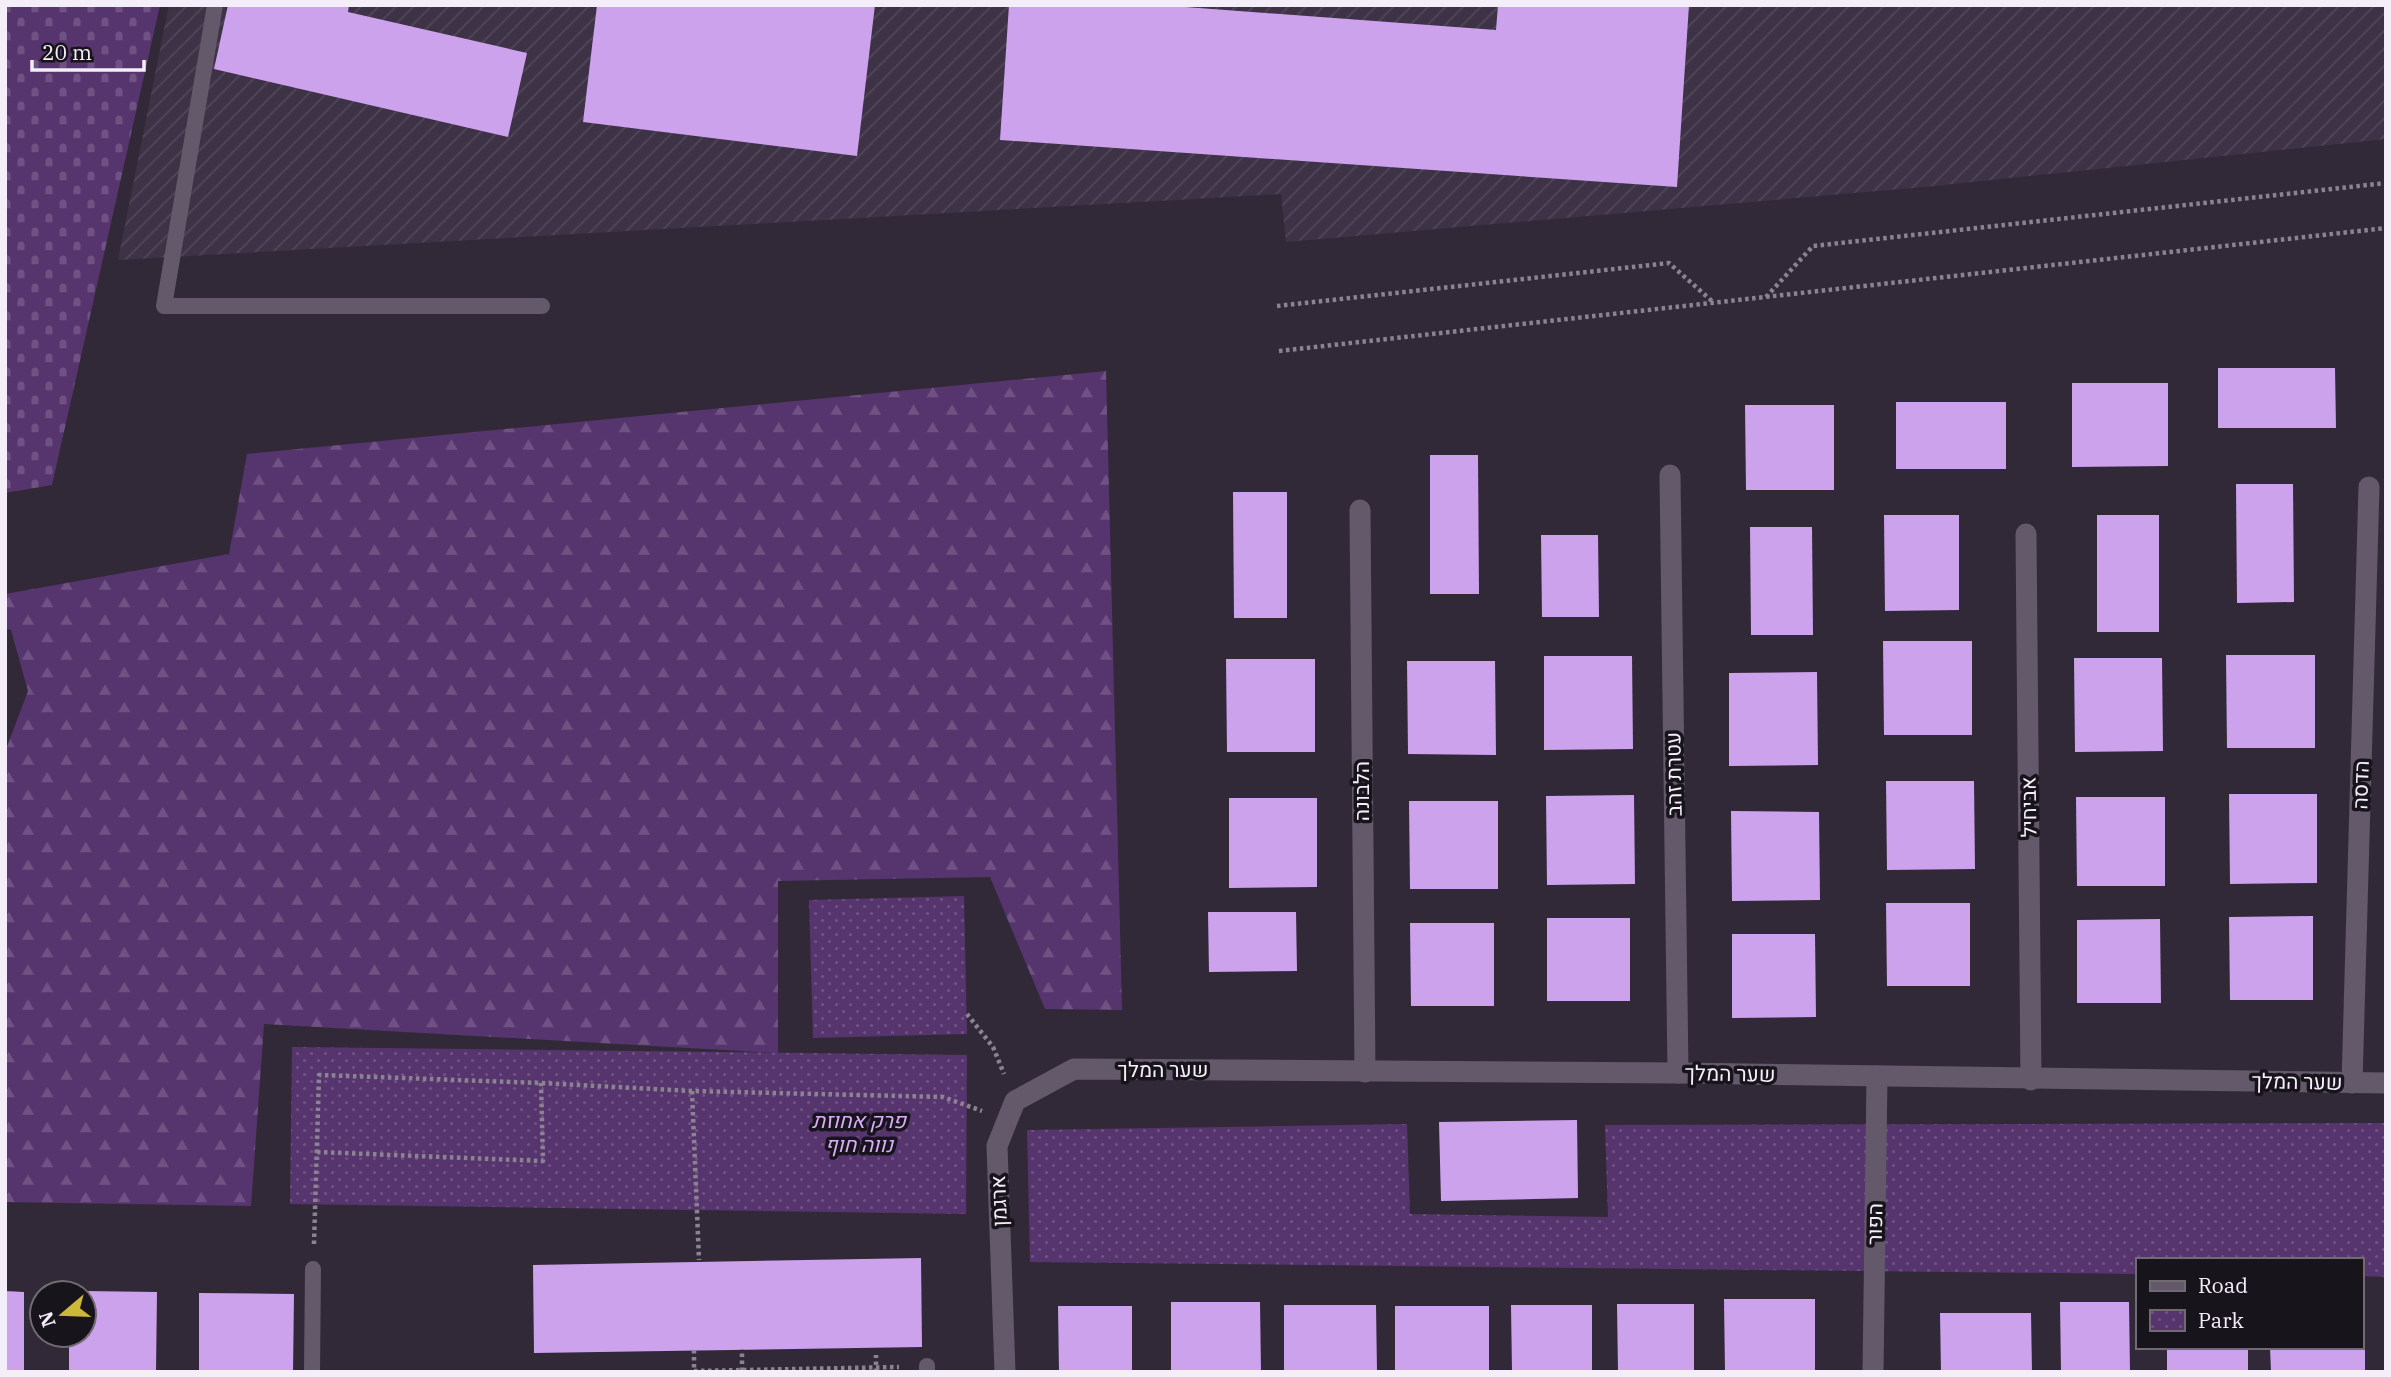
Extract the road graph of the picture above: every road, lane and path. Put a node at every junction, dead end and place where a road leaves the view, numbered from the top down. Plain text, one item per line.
1 (215, 5) edge
2 (2386, 183) edge
3 (2386, 228) edge
4 (1766, 297) junction
5 (1713, 303) junction
6 (542, 306) dead end
7 (1277, 306) dead end
8 (1279, 351) dead end
9 (1670, 475) dead end
10 (2369, 487) dead end
11 (1360, 510) dead end
12 (2026, 534) dead end
13 (967, 1014) dead end
14 (1365, 1072) junction
15 (1678, 1073) junction
16 (1877, 1076) junction
17 (2031, 1080) junction
18 (541, 1083) junction
19 (2352, 1083) junction
20 (2386, 1083) edge
21 (692, 1091) junction
22 (1015, 1101) junction
23 (997, 1146) junction
24 (317, 1152) junction
25 (699, 1260) dead end
26 (313, 1269) joint
27 (742, 1349) dead end
28 (694, 1350) dead end
29 (876, 1355) dead end
30 (902, 1367) dead end
31 (694, 1371) edge
32 (312, 1372) edge
33 (742, 1372) edge
34 (876, 1372) edge
35 (1005, 1372) edge
36 (1873, 1372) edge

1 - 6 lane
2 - 4 path
3 - 4 path
4 - 5 path
5 - 7 path
5 - 8 path
9 - 15 street, עטרת זהב
10 - 19 street, הדסה
11 - 14 street, הלבונה
12 - 17 street, אביחיל
13 - 22 path
14 - 15 street, שער המלך
14 - 22 street, שער המלך
15 - 16 street, שער המלך
16 - 17 street, שער המלך
16 - 36 street, הפור
17 - 19 street, שער המלך
18 - 21 path
18 - 24 path
18 - 24 path
19 - 20 street, שער המלך
21 - 23 path
21 - 25 path
22 - 23 street, ארגמן
23 - 35 street, ארגמן
24 - 26 path
26 - 32 lane
27 - 33 path
28 - 31 path
29 - 34 path
30 - 31 path

